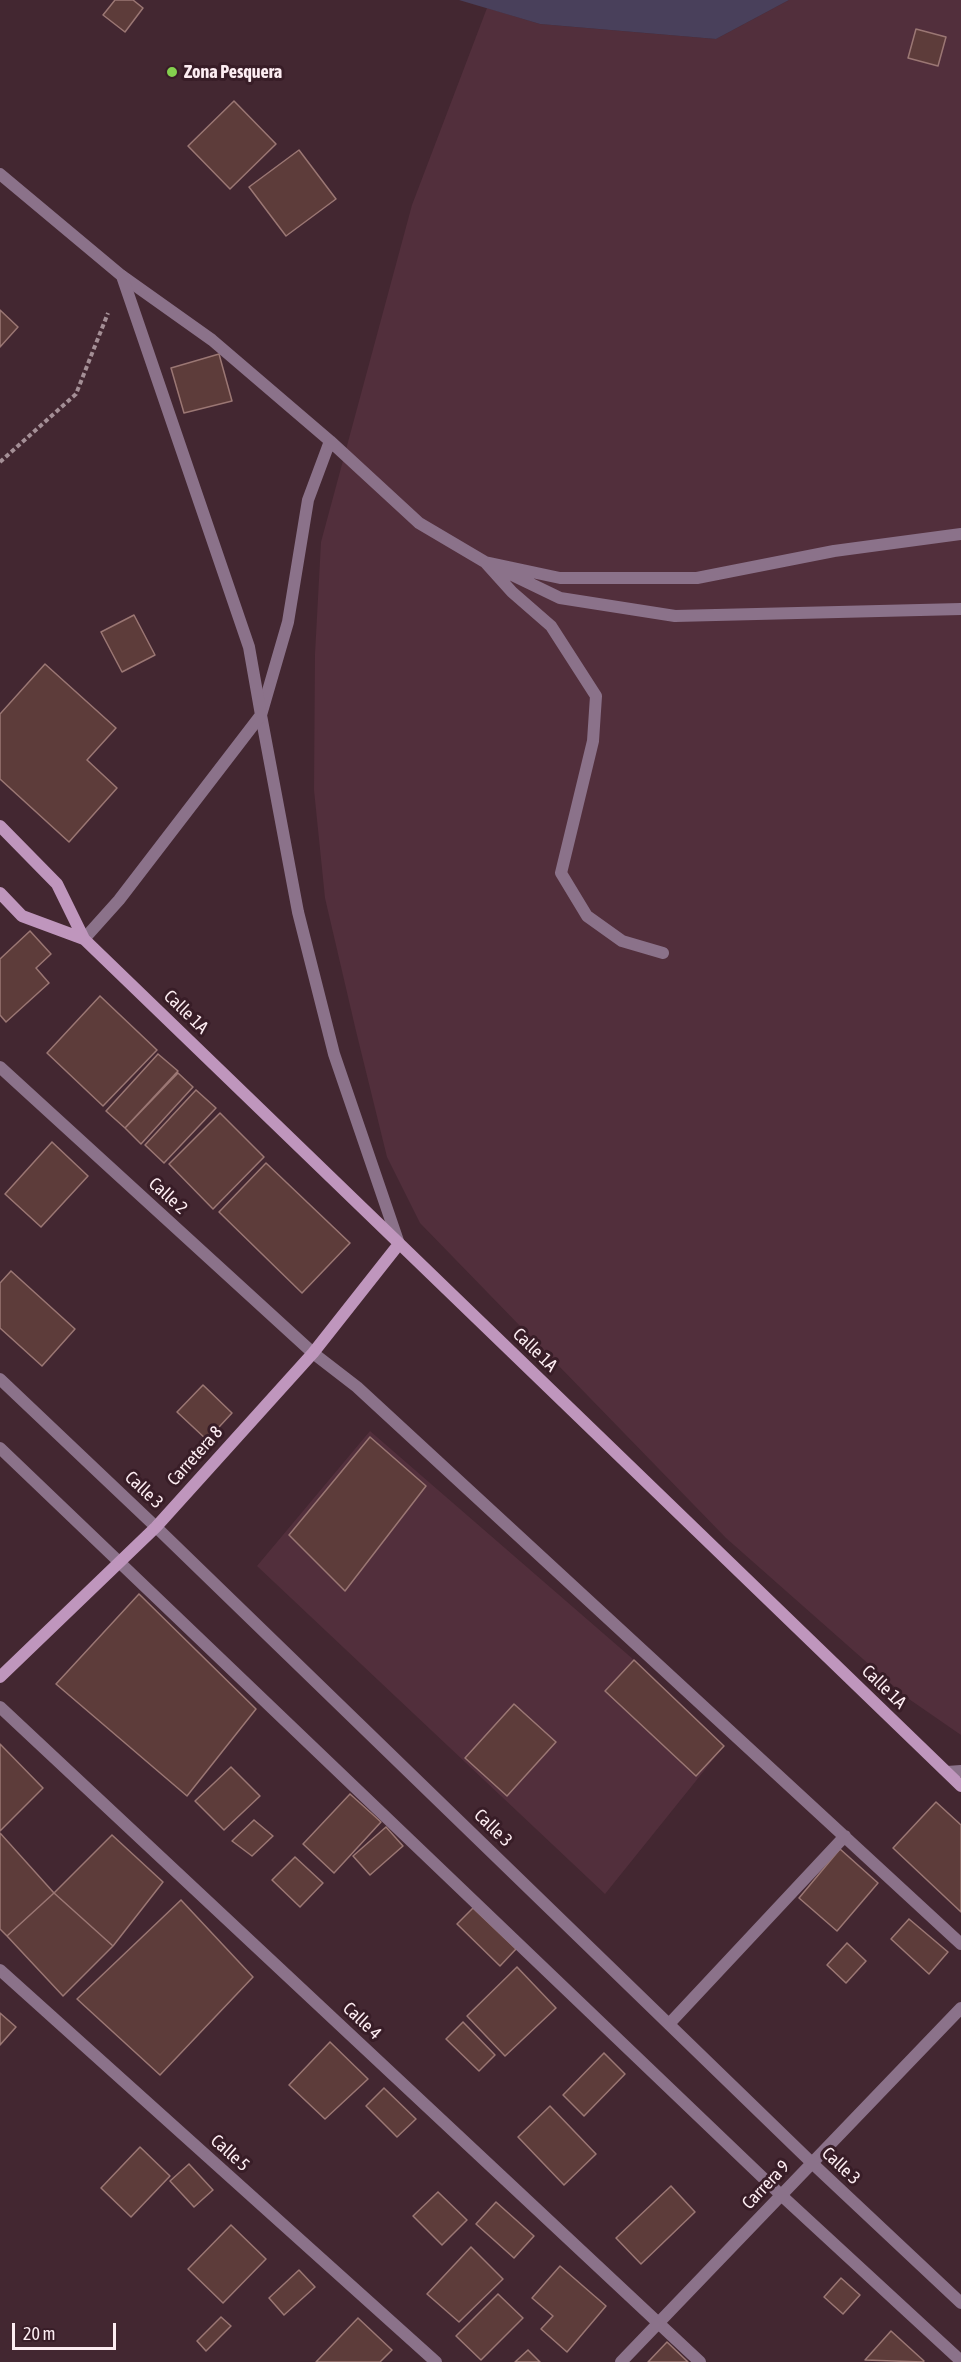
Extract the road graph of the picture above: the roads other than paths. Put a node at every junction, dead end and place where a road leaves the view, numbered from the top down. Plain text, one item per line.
1 (0, 174) edge
2 (123, 276) junction
3 (330, 441) junction
4 (961, 534) edge
5 (484, 562) junction
6 (961, 609) edge
7 (261, 715) junction
8 (0, 826) edge
9 (0, 893) edge
10 (84, 939) junction
11 (663, 953) dead end
12 (0, 1067) edge
13 (399, 1244) junction
14 (313, 1353) junction
15 (0, 1379) edge
16 (0, 1448) edge
17 (156, 1527) junction
18 (119, 1564) junction
19 (0, 1677) edge
20 (0, 1707) edge
21 (961, 1771) edge
22 (946, 1772) junction
23 (961, 1786) edge
24 (844, 1836) junction
25 (961, 1944) edge
26 (0, 1970) edge
27 (961, 2008) edge
28 (669, 2024) junction
29 (812, 2163) junction
30 (781, 2195) junction
31 (961, 2303) edge
32 (658, 2323) junction
33 (961, 2361) edge
34 (436, 2362) edge
35 (621, 2362) edge
36 (700, 2362) edge

1 - 2 street
2 - 3 street
2 - 7 street
3 - 5 street
3 - 7 street
4 - 5 street
5 - 6 street
5 - 11 street
7 - 10 street
7 - 13 street
8 - 10 street, Calle 1A
9 - 10 street, Calle 1A
10 - 13 street, Calle 1A
12 - 14 street, Calle 2
13 - 14 street, Carretera 8
13 - 22 street, Calle 1A
14 - 17 street, Carretera 8
14 - 24 street, Calle 2
15 - 17 street, Calle 3
16 - 18 street
17 - 18 street, Carretera 8
17 - 28 street, Calle 3
18 - 19 street, Carretera 8
18 - 30 street
20 - 32 street, Calle 4
21 - 22 street
22 - 23 street, Calle 1A
24 - 25 street, Calle 2
24 - 28 street
26 - 34 street, Calle 5
27 - 29 street, Carrera 9
28 - 29 street, Calle 3
29 - 30 street, Carrera 9
29 - 31 street, Calle 3
30 - 32 street, Carrera 9
30 - 33 street
32 - 35 street, Carrera 9
32 - 36 street, Calle 4

